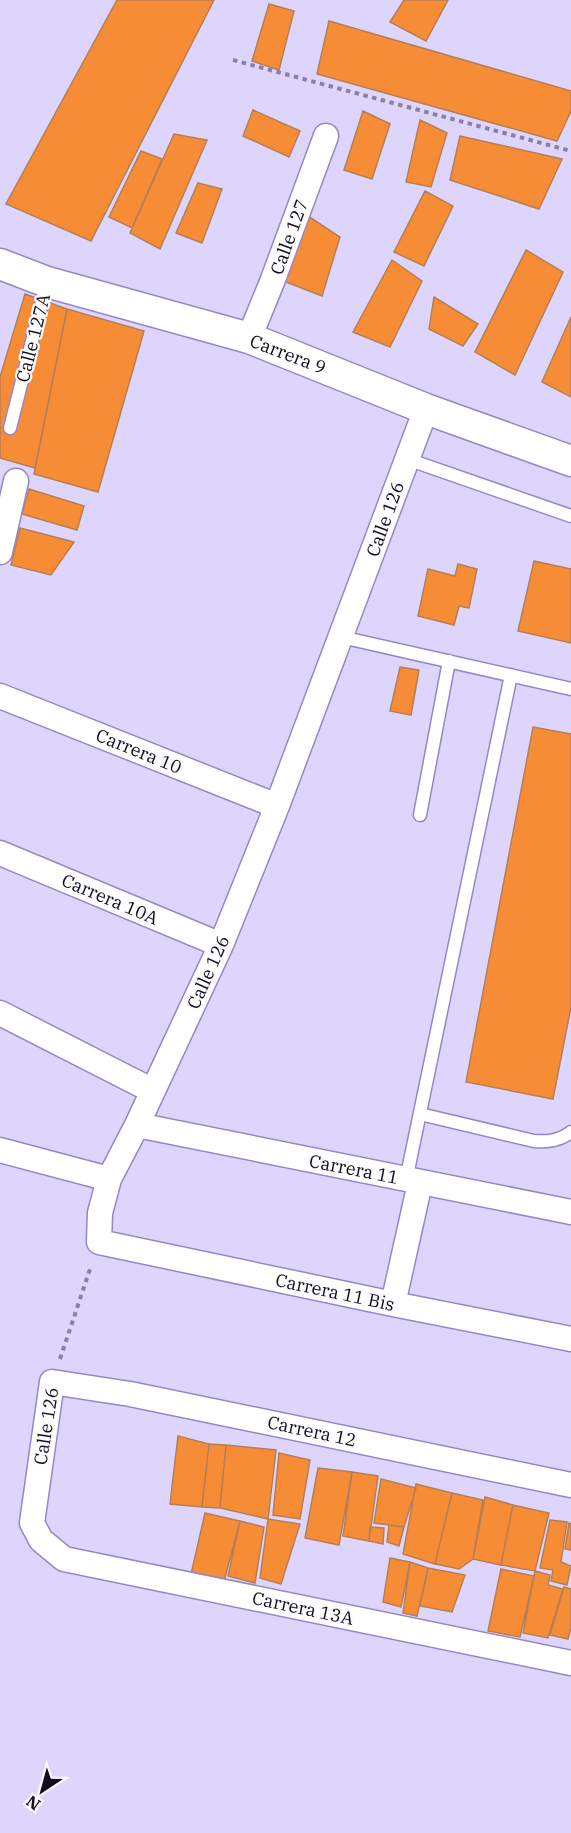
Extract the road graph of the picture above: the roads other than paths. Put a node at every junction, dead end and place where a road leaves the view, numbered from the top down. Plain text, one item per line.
1 (326, 136) dead end
2 (0, 264) edge
3 (47, 282) junction
4 (249, 338) junction
5 (426, 409) junction
6 (10, 428) dead end
7 (407, 459) junction
8 (571, 461) edge
9 (16, 481) dead end
10 (571, 516) edge
11 (0, 552) edge
12 (341, 637) junction
13 (449, 661) junction
14 (511, 675) junction
15 (571, 689) edge
16 (0, 696) edge
17 (277, 806) junction
18 (420, 814) dead end
19 (0, 853) edge
20 (221, 945) junction
21 (0, 1013) edge
22 (153, 1091) junction
23 (420, 1114) junction
24 (137, 1125) junction
25 (571, 1132) edge
26 (0, 1150) edge
27 (109, 1179) junction
28 (413, 1181) junction
29 (571, 1212) edge
30 (99, 1242) joint
31 (393, 1304) junction
32 (571, 1339) edge
33 (52, 1382) joint
34 (571, 1485) edge
35 (41, 1540) joint
36 (571, 1663) edge

1 - 4 street, Calle 127
2 - 3 street, Carrera 9
3 - 4 street, Carrera 9
3 - 6 lane, Calle 127A
4 - 5 street, Carrera 9
5 - 7 street, Calle 126
5 - 8 street, Carrera 9
7 - 10 lane
7 - 12 street, Calle 126
9 - 11 street
12 - 13 lane
12 - 17 street, Calle 126
13 - 14 lane
13 - 18 lane
14 - 15 lane
14 - 23 lane
16 - 17 street, Carrera 10
17 - 20 street, Calle 126
19 - 20 street, Carrera 10A
20 - 22 street, Calle 126
21 - 22 street
22 - 24 street, Calle 126
23 - 25 lane
23 - 28 lane
24 - 27 street, Calle 126
24 - 28 street, Carrera 11
26 - 27 street
27 - 30 street, Calle 126
28 - 29 street, Carrera 11
28 - 31 street
30 - 31 street, Carrera 11 Bis
31 - 32 street, Carrera 11 Bis
33 - 34 street, Carrera 12
33 - 35 street, Calle 126
35 - 36 street, Carrera 13A

